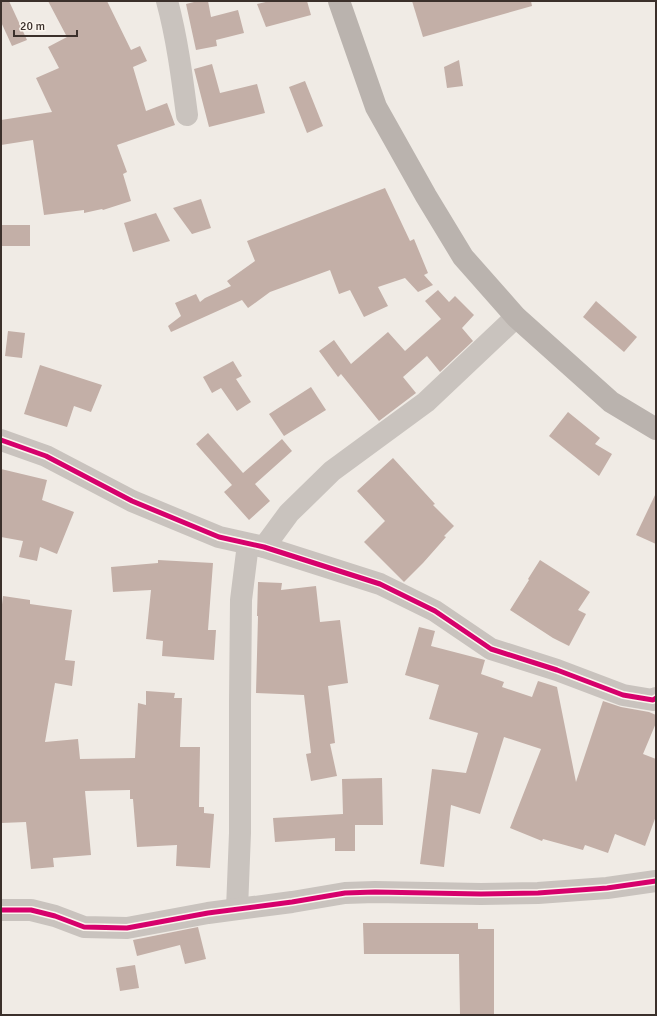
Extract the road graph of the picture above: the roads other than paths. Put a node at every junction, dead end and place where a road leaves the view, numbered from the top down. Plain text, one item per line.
1 (166, 1) edge
2 (339, 1) edge
3 (187, 115) dead end
4 (516, 317) junction
5 (656, 429) edge
6 (1, 440) edge
7 (256, 545) junction
8 (656, 698) edge
9 (656, 880) edge
10 (237, 909) junction
11 (1, 910) edge

1 - 3 street
2 - 4 main road
4 - 5 main road
4 - 7 street
6 - 7 street
7 - 8 street
7 - 10 street
9 - 10 street
10 - 11 street

